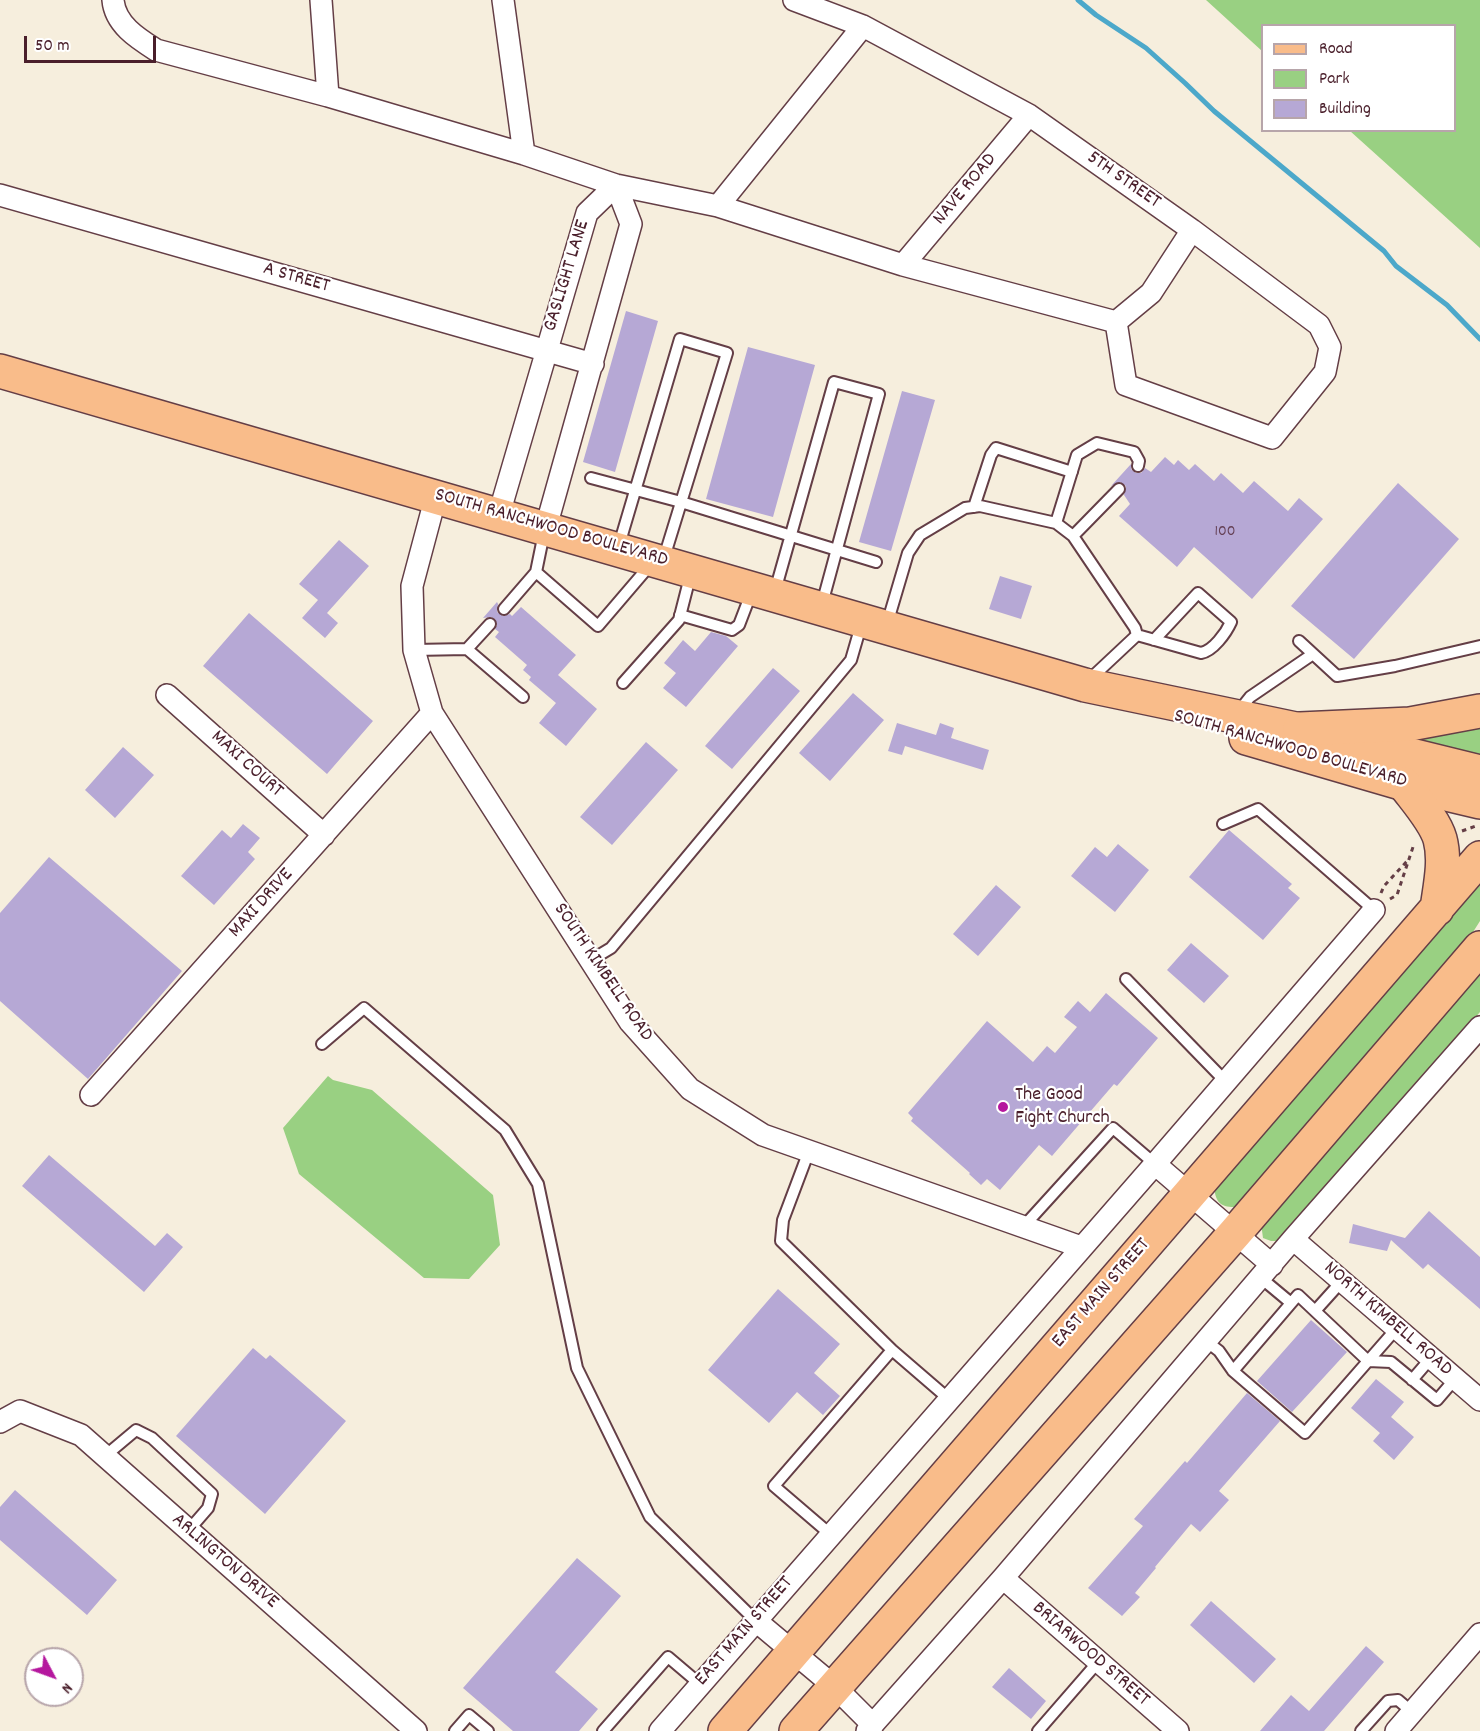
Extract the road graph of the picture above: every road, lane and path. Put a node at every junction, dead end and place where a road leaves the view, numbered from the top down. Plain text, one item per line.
1 (113, 0) edge
2 (321, 0) edge
3 (503, 0) edge
4 (794, 0) edge
5 (863, 26) junction
6 (328, 96) junction
7 (1029, 115) junction
8 (524, 154) junction
9 (616, 185) junction
10 (0, 195) edge
11 (718, 206) junction
12 (1192, 230) junction
13 (903, 265) junction
14 (1116, 322) junction
15 (546, 350) junction
16 (593, 364) junction
17 (0, 371) edge
18 (1138, 466) dead end
19 (1072, 472) junction
20 (591, 478) dead end
21 (1119, 489) dead end
22 (635, 490) junction
23 (436, 496) junction
24 (681, 502) junction
25 (974, 507) junction
26 (499, 514) junction
27 (1056, 523) junction
28 (546, 528) junction
29 (791, 534) junction
30 (1073, 536) junction
31 (618, 548) junction
32 (837, 550) junction
33 (876, 562) dead end
34 (670, 563) junction
35 (536, 572) junction
36 (764, 591) junction
37 (821, 607) junction
38 (504, 609) dead end
39 (680, 615) junction
40 (874, 623) junction
41 (490, 624) dead end
42 (1137, 635) junction
43 (1154, 640) junction
44 (1299, 640) dead end
45 (1480, 646) edge
46 (467, 649) junction
47 (414, 650) junction
48 (1313, 654) junction
49 (623, 683) dead end
50 (1094, 687) junction
51 (167, 695) dead end
52 (523, 698) dead end
53 (1480, 711) edge
54 (432, 713) junction
55 (1236, 716) junction
56 (1300, 729) junction
57 (1480, 772) edge
58 (1404, 784) junction
59 (1480, 802) edge
60 (1224, 824) dead end
61 (324, 836) junction
62 (1480, 858) edge
63 (1437, 909) junction
64 (1374, 910) junction
65 (1480, 948) edge
66 (591, 960) junction
67 (1126, 979) dead end
68 (1480, 1027) edge
69 (322, 1044) dead end
70 (1226, 1082) junction
71 (91, 1095) dead end
72 (809, 1151) junction
73 (1155, 1164) junction
74 (1188, 1194) junction
75 (1024, 1226) junction
76 (1234, 1233) junction
77 (1293, 1239) junction
78 (1081, 1247) junction
79 (1267, 1271) junction
80 (1342, 1281) junction
81 (1291, 1304) junction
82 (1315, 1311) junction
83 (1397, 1328) junction
84 (1206, 1341) junction
85 (892, 1350) junction
86 (1431, 1358) junction
87 (1368, 1361) junction
88 (1233, 1371) junction
89 (1455, 1379) junction
90 (1412, 1380) junction
91 (950, 1400) junction
92 (1480, 1401) edge
93 (0, 1422) edge
94 (105, 1456) junction
95 (188, 1531) junction
96 (830, 1534) junction
97 (1003, 1578) junction
98 (755, 1620) junction
99 (1480, 1634) edge
100 (793, 1651) junction
101 (1098, 1662) junction
102 (701, 1684) junction
103 (835, 1687) junction
104 (1412, 1712) junction
105 (870, 1728) edge
106 (416, 1731) edge
107 (456, 1731) edge
108 (488, 1731) edge
109 (603, 1731) edge
110 (660, 1731) edge
111 (725, 1731) edge
112 (796, 1731) edge
113 (1038, 1731) edge
114 (1178, 1731) edge
115 (1361, 1731) edge
116 (1396, 1731) edge

1 - 6 street
2 - 6 street
3 - 8 street
4 - 5 street, 5TH STREET
5 - 7 street, 5TH STREET
5 - 11 street
6 - 8 street
7 - 12 street, 5TH STREET
7 - 13 street, NAVE ROAD
8 - 9 street
9 - 11 street
9 - 15 street, GASLIGHT LANE
9 - 16 street
10 - 15 street, A STREET
11 - 13 street
12 - 14 street
12 - 14 street, 5TH STREET
13 - 14 street
15 - 16 street, A STREET
15 - 26 street, GASLIGHT LANE
16 - 28 street
17 - 23 main road, SOUTH RANCHWOOD BOULEVARD
18 - 19 lane
19 - 25 lane
19 - 27 lane
20 - 22 lane
21 - 30 lane
22 - 24 lane
22 - 24 lane
22 - 31 lane
23 - 26 main road, SOUTH RANCHWOOD BOULEVARD
23 - 47 street, SOUTH KIMBELL ROAD
24 - 29 lane
24 - 34 lane
25 - 27 lane
25 - 40 lane
26 - 28 main road, SOUTH RANCHWOOD BOULEVARD
27 - 30 lane
28 - 31 main road, SOUTH RANCHWOOD BOULEVARD
28 - 35 lane
29 - 32 lane
29 - 32 lane
29 - 36 lane
30 - 42 lane
31 - 34 main road, SOUTH RANCHWOOD BOULEVARD
32 - 33 lane
32 - 37 lane
34 - 35 lane
34 - 36 main road, SOUTH RANCHWOOD BOULEVARD
34 - 39 lane
35 - 38 lane
36 - 37 main road, SOUTH RANCHWOOD BOULEVARD
36 - 39 lane
37 - 40 main road, SOUTH RANCHWOOD BOULEVARD
39 - 49 lane
40 - 50 main road, SOUTH RANCHWOOD BOULEVARD
40 - 66 lane
41 - 46 lane
42 - 43 lane
42 - 50 lane
43 - 43 lane
44 - 48 lane
45 - 48 lane
46 - 47 lane
46 - 52 lane
47 - 54 street, SOUTH KIMBELL ROAD
48 - 55 lane
50 - 55 main road, SOUTH RANCHWOOD BOULEVARD
50 - 58 main road, SOUTH RANCHWOOD BOULEVARD
51 - 61 street, MAXI COURT
53 - 56 main road
54 - 61 street, MAXI DRIVE
54 - 66 street, SOUTH KIMBELL ROAD
55 - 56 main road, SOUTH RANCHWOOD BOULEVARD
56 - 57 main road, SOUTH RANCHWOOD BOULEVARD
58 - 59 main road, SOUTH RANCHWOOD BOULEVARD
58 - 63 main road
60 - 64 lane
61 - 71 street, MAXI DRIVE
62 - 63 main road, EAST MAIN STREET
63 - 74 main road, EAST MAIN STREET
64 - 64 path
64 - 70 street, EAST MAIN STREET
65 - 76 main road
66 - 72 street, SOUTH KIMBELL ROAD
67 - 70 lane
68 - 77 street
69 - 98 lane
70 - 73 street, EAST MAIN STREET
72 - 75 street, SOUTH KIMBELL ROAD
72 - 85 lane
73 - 74 street
73 - 75 lane
73 - 78 street, EAST MAIN STREET
74 - 76 street
74 - 100 main road, EAST MAIN STREET
75 - 78 street, SOUTH KIMBELL ROAD
76 - 79 street
76 - 103 main road
77 - 79 street
77 - 80 street, NORTH KIMBELL ROAD
78 - 91 street, EAST MAIN STREET
79 - 81 lane
79 - 84 street
80 - 82 lane
80 - 83 street, NORTH KIMBELL ROAD
81 - 82 lane
81 - 88 lane
82 - 87 lane
83 - 86 street, NORTH KIMBELL ROAD
83 - 87 lane
84 - 88 lane
84 - 97 street
85 - 91 lane
85 - 96 lane
86 - 89 street, NORTH KIMBELL ROAD
86 - 90 lane
87 - 88 lane
87 - 90 lane
89 - 90 lane
89 - 92 street, NORTH KIMBELL ROAD
91 - 96 street, EAST MAIN STREET
93 - 94 street, ARLINGTON DRIVE
94 - 95 street, ARLINGTON DRIVE
94 - 95 lane
95 - 106 street, ARLINGTON DRIVE
96 - 98 street, EAST MAIN STREET
97 - 101 street, BRIARWOOD STREET
97 - 105 street
98 - 100 street
98 - 102 street, EAST MAIN STREET
99 - 104 street
100 - 103 street
100 - 111 main road, EAST MAIN STREET
101 - 113 lane
101 - 114 street, BRIARWOOD STREET
102 - 109 lane
102 - 110 street, EAST MAIN STREET
103 - 105 street
103 - 112 main road
104 - 115 lane
104 - 116 street
107 - 108 lane

